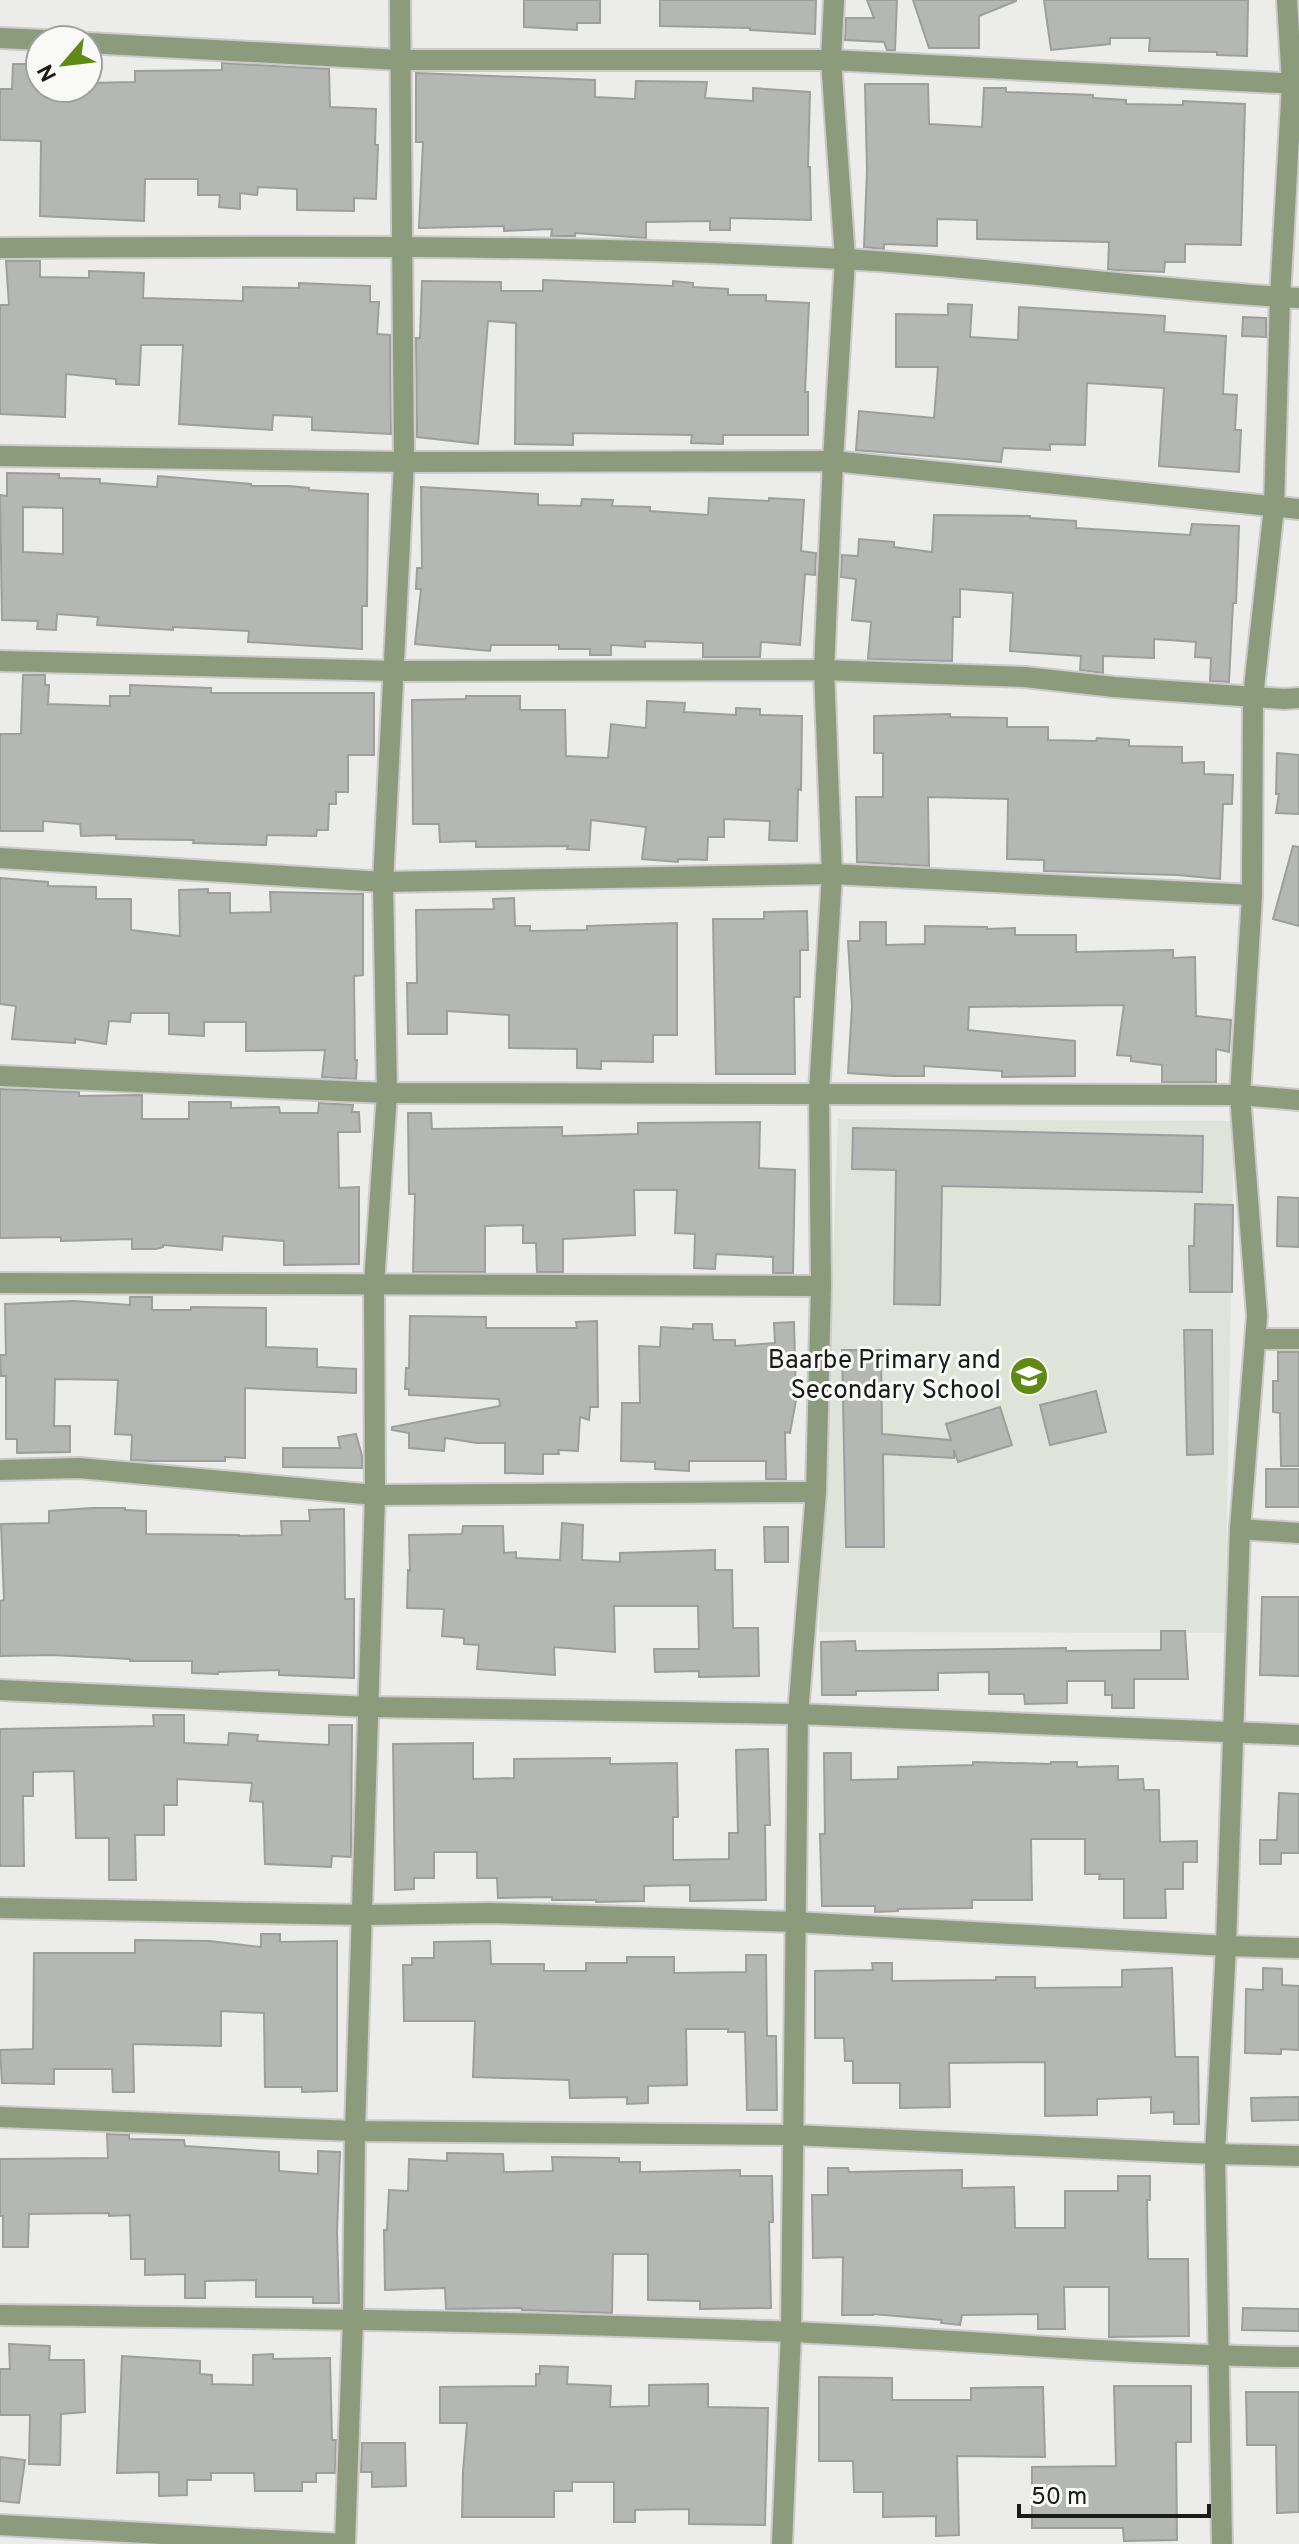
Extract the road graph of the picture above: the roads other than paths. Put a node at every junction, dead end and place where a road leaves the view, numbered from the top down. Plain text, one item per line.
1 (400, 0) edge
2 (834, 0) edge
3 (1287, 0) edge
4 (0, 38) edge
5 (24, 39) edge
6 (104, 44) edge
7 (400, 60) junction
8 (831, 60) junction
9 (1295, 84) edge
10 (401, 246) junction
11 (0, 248) edge
12 (845, 259) junction
13 (1290, 298) edge
14 (0, 456) edge
15 (833, 461) junction
16 (404, 462) junction
17 (1274, 507) junction
18 (1299, 509) edge
19 (0, 661) edge
20 (824, 670) junction
21 (395, 671) junction
22 (1253, 697) junction
23 (1299, 698) edge
24 (0, 858) edge
25 (832, 874) junction
26 (383, 882) junction
27 (1252, 895) junction
28 (0, 1076) edge
29 (387, 1093) junction
30 (819, 1093) junction
31 (1240, 1095) junction
32 (1299, 1100) edge
33 (0, 1283) edge
34 (374, 1284) junction
35 (821, 1286) junction
36 (1256, 1339) junction
37 (1299, 1339) edge
38 (0, 1470) edge
39 (816, 1492) junction
40 (375, 1495) junction
41 (1240, 1529) junction
42 (1299, 1533) edge
43 (0, 1690) edge
44 (370, 1707) junction
45 (798, 1714) junction
46 (1235, 1733) junction
47 (1299, 1735) edge
48 (0, 1908) edge
49 (364, 1915) junction
50 (794, 1922) junction
51 (1226, 1946) junction
52 (1299, 1948) edge
53 (0, 2117) edge
54 (355, 2131) junction
55 (792, 2135) junction
56 (1215, 2154) junction
57 (1299, 2156) edge
58 (0, 2315) edge
59 (353, 2319) junction
60 (791, 2332) junction
61 (1218, 2357) junction
62 (1299, 2357) edge
63 (0, 2525) edge
64 (344, 2544) edge
65 (782, 2544) edge
66 (1222, 2544) edge

1 - 7 street
2 - 8 street
3 - 9 street
4 - 5 street
6 - 7 street
7 - 8 street
7 - 10 street
8 - 9 street
8 - 12 street
9 - 13 street
10 - 11 street
10 - 12 street
10 - 16 street
12 - 13 street
12 - 15 street
13 - 17 street
14 - 16 street
15 - 16 street
15 - 17 street
15 - 20 street
16 - 21 street
17 - 18 street
17 - 22 street
19 - 21 street
20 - 21 street
20 - 22 street
20 - 25 street
21 - 26 street
22 - 23 street
22 - 27 street
24 - 26 street
25 - 26 street
25 - 27 street
25 - 30 street
26 - 29 street
27 - 31 street
28 - 29 street
29 - 30 street
29 - 34 street
30 - 31 street
30 - 35 street
31 - 32 street
31 - 36 street
33 - 34 street
34 - 35 street
34 - 40 street
35 - 39 street
36 - 37 street
36 - 41 street
38 - 40 street
39 - 40 street
39 - 45 street
40 - 44 street
41 - 42 street
41 - 46 street
43 - 44 street
44 - 45 street
44 - 49 street
45 - 46 street
45 - 50 street
46 - 47 street
46 - 51 street
48 - 49 street
49 - 50 street
49 - 54 street
50 - 51 street
50 - 55 street
51 - 52 street
51 - 56 street
53 - 54 street
54 - 55 street
54 - 59 street
55 - 56 street
55 - 60 street
56 - 57 street
56 - 61 street
58 - 59 street
59 - 60 street
59 - 64 street
60 - 61 street
60 - 65 street
61 - 62 street
61 - 66 street
63 - 64 street

